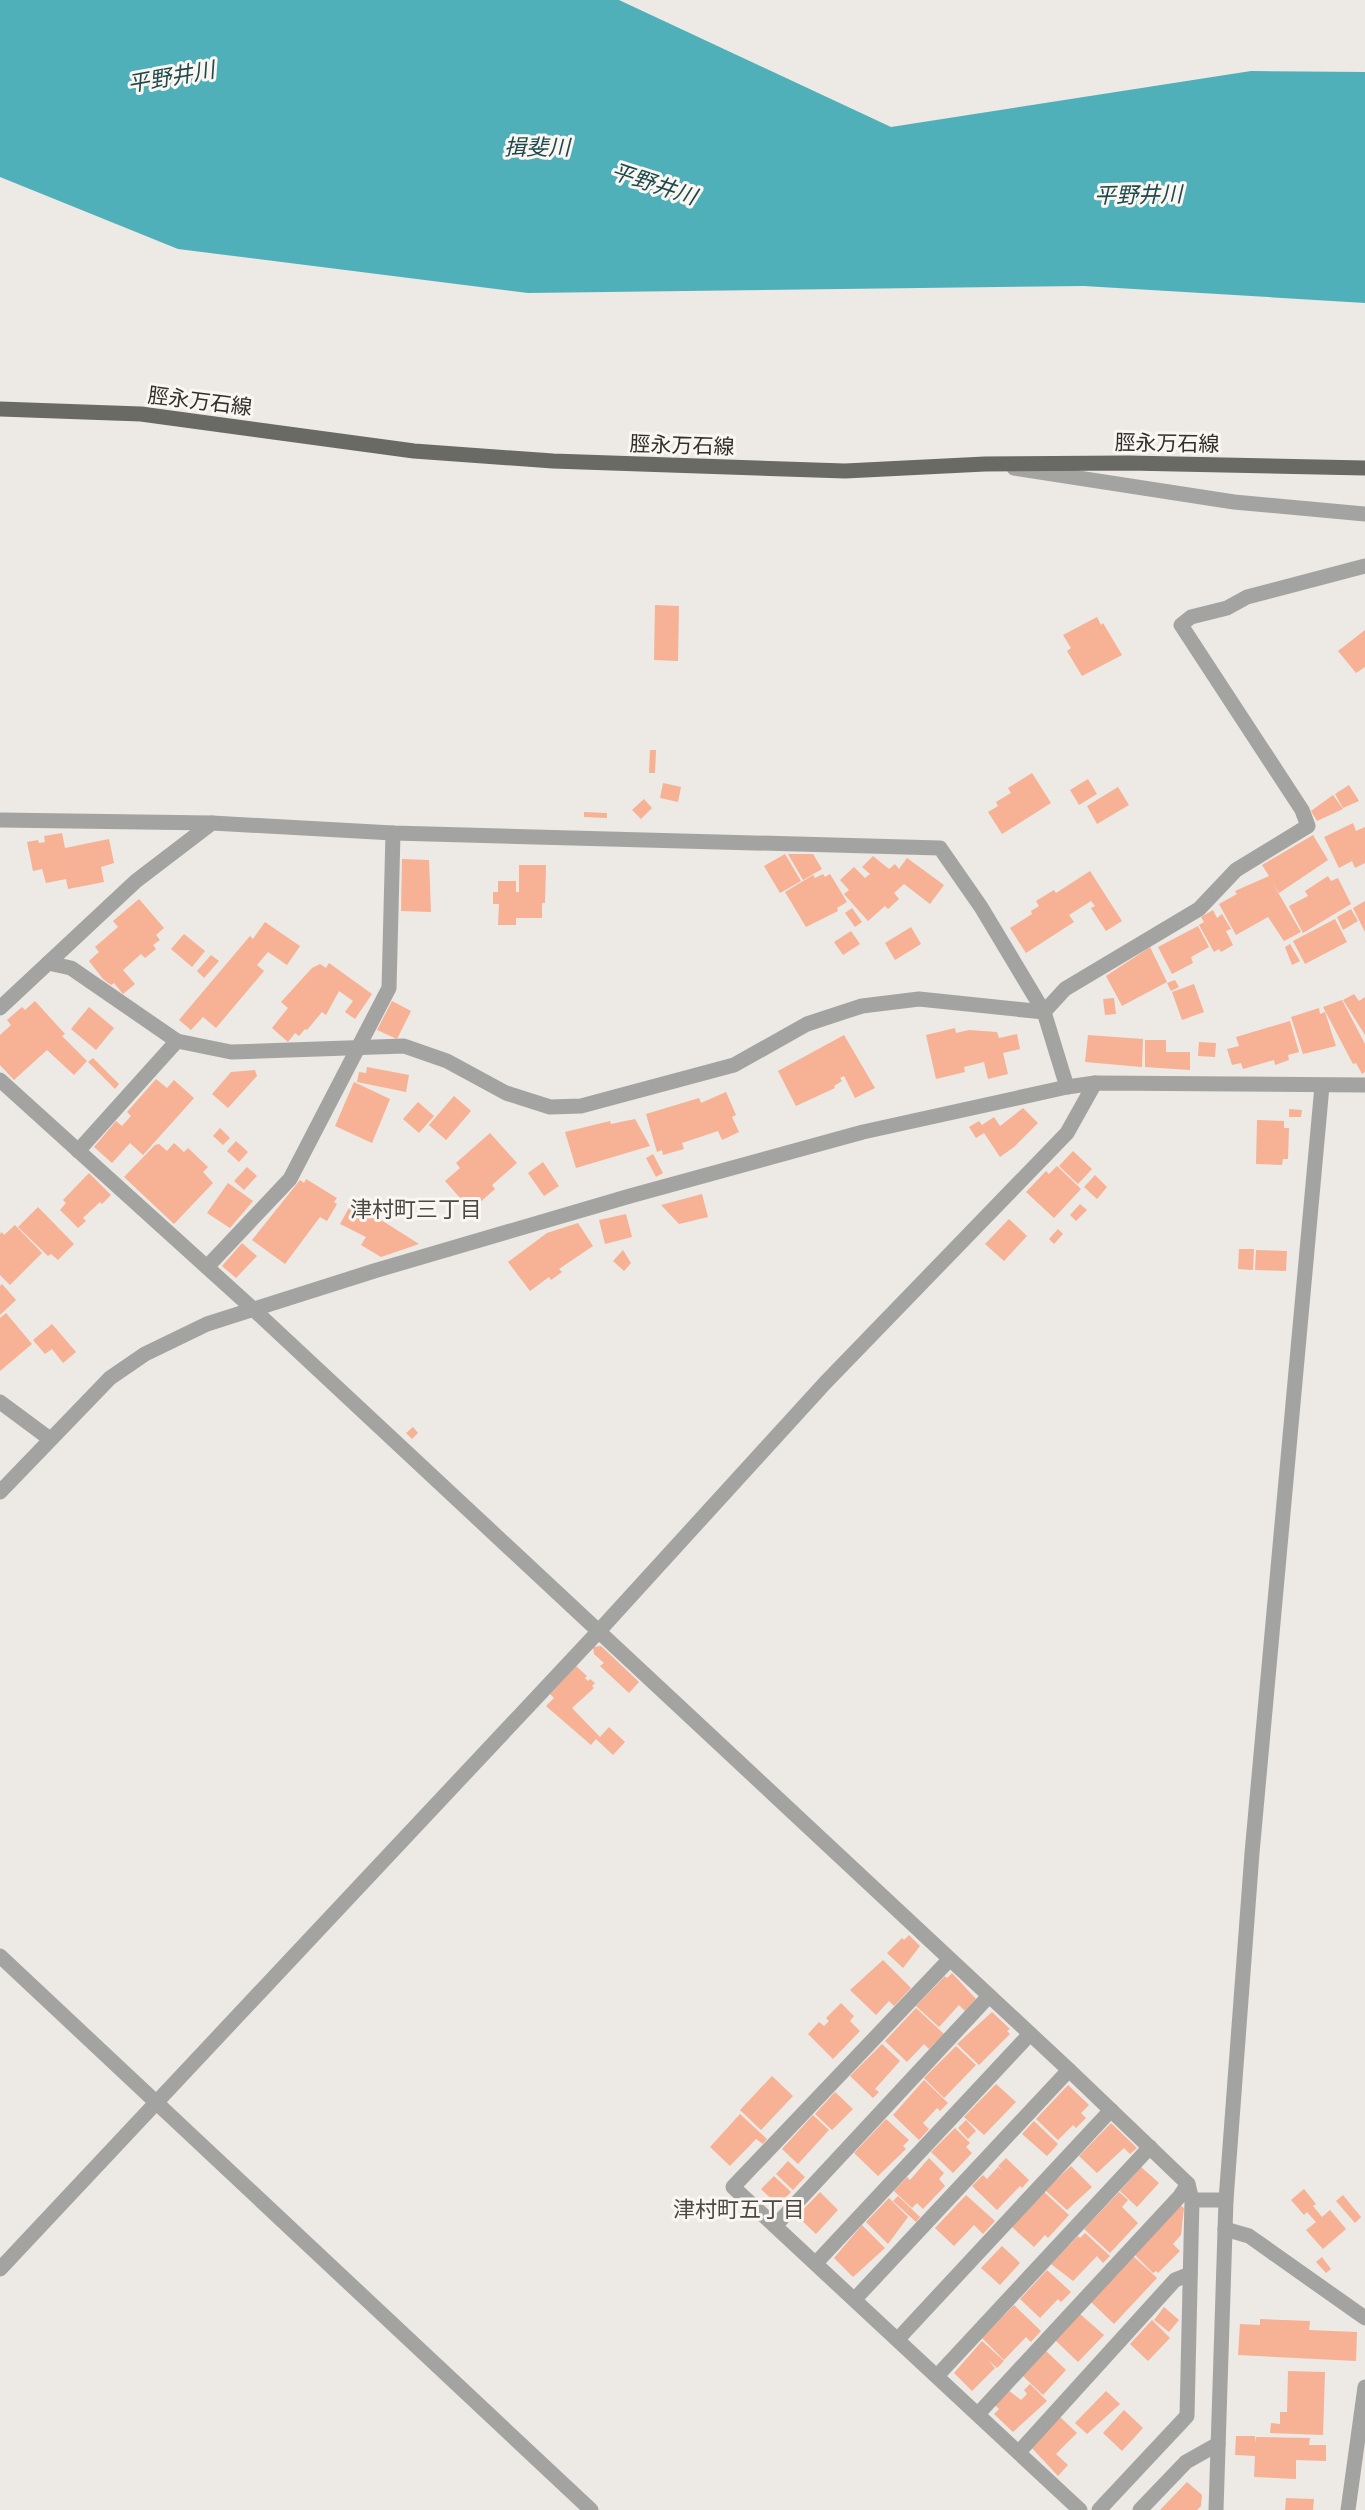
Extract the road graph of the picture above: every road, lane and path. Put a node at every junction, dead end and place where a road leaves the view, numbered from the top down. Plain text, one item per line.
1 (0, 409) edge
2 (985, 464) junction
3 (1365, 468) edge
4 (1365, 514) edge
5 (1365, 566) edge
6 (0, 820) edge
7 (212, 823) junction
8 (393, 833) junction
9 (48, 963) junction
10 (0, 1008) edge
11 (1044, 1012) junction
12 (177, 1041) junction
13 (360, 1046) junction
14 (0, 1080) edge
15 (1095, 1083) junction
16 (1365, 1085) edge
17 (1322, 1086) junction
18 (1068, 1087) junction
19 (78, 1151) junction
20 (207, 1267) junction
21 (252, 1308) junction
22 (0, 1402) edge
23 (50, 1439) junction
24 (0, 1492) edge
25 (598, 1632) junction
26 (0, 1956) edge
27 (949, 1960) junction
28 (989, 1996) junction
29 (1030, 2034) junction
30 (1069, 2070) junction
31 (156, 2102) junction
32 (1111, 2110) junction
33 (1150, 2148) junction
34 (1188, 2184) junction
35 (1192, 2200) junction
36 (1226, 2200) junction
37 (775, 2226) junction
38 (1225, 2229) junction
39 (816, 2263) junction
40 (0, 2269) edge
41 (1190, 2274) junction
42 (855, 2299) junction
43 (1365, 2318) edge
44 (898, 2339) junction
45 (937, 2376) junction
46 (1365, 2387) edge
47 (978, 2414) junction
48 (1218, 2444) junction
49 (1019, 2452) junction
50 (591, 2510) edge
51 (1080, 2510) edge
52 (1099, 2510) edge
53 (1140, 2510) edge
54 (1215, 2510) edge
55 (1348, 2510) edge

1 - 2 main road, 脛永万石線
2 - 3 main road, 脛永万石線
2 - 4 street
5 - 11 street
6 - 7 street
7 - 8 street
7 - 9 street
8 - 11 street
8 - 13 street
9 - 10 street
9 - 12 street
11 - 13 street
11 - 18 street
12 - 13 street
12 - 19 street
13 - 20 street
14 - 19 street
15 - 17 street
15 - 18 street
15 - 25 street
16 - 17 street
17 - 36 street
18 - 21 street
19 - 20 street
20 - 21 street
21 - 23 street
21 - 25 street
22 - 23 street
23 - 24 street
25 - 27 street
25 - 31 street
26 - 31 street
27 - 28 street
27 - 37 street
28 - 29 street
28 - 37 street
29 - 30 street
29 - 39 street
30 - 32 street
30 - 42 street
31 - 40 street
31 - 50 street
32 - 33 street
32 - 44 street
33 - 34 street
33 - 45 street
34 - 35 street
34 - 47 street
35 - 36 street
35 - 41 street
36 - 38 street
37 - 39 street
38 - 43 street
38 - 48 street
39 - 42 street
41 - 49 street
41 - 52 street
42 - 44 street
44 - 45 street
45 - 47 street
46 - 55 street
47 - 49 street
48 - 53 street
48 - 54 street
49 - 51 street

